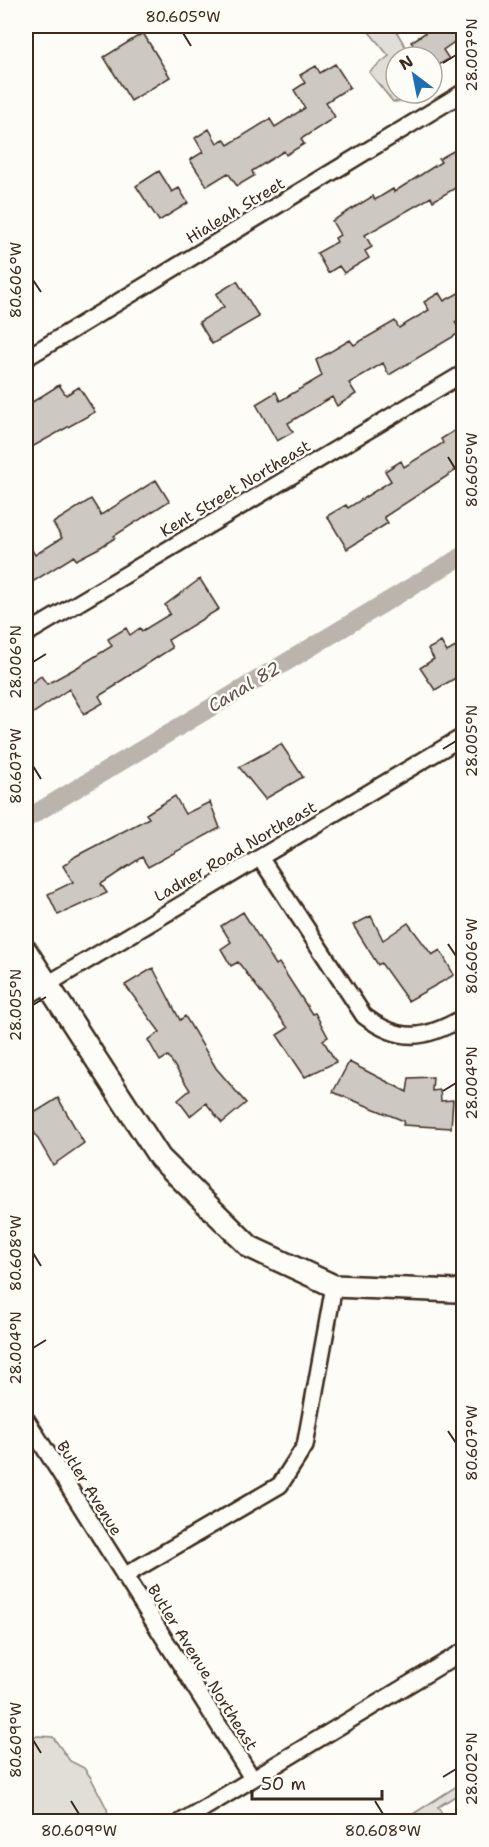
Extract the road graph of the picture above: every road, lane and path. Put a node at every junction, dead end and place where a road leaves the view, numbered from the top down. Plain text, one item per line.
1 (464, 93) edge
2 (26, 358) edge
3 (464, 373) edge
4 (26, 634) edge
5 (464, 736) edge
6 (261, 859) junction
7 (26, 951) edge
8 (46, 984) junction
9 (26, 997) edge
10 (464, 1017) edge
11 (334, 1286) junction
12 (464, 1288) edge
13 (26, 1419) edge
14 (124, 1576) junction
15 (464, 1651) edge
16 (252, 1779) junction
17 (181, 1821) edge

1 - 2 street, Hialeah Street
3 - 4 street, Kent Street Northeast
5 - 6 street, Ladner Road Northeast
6 - 8 street, Ladner Road Northeast
6 - 10 street
7 - 8 street
8 - 9 street, Ladner Road Northeast
8 - 11 street
11 - 12 street
11 - 14 street
13 - 14 street, Butler Avenue
14 - 16 street, Butler Avenue Northeast
15 - 16 street
16 - 17 street

